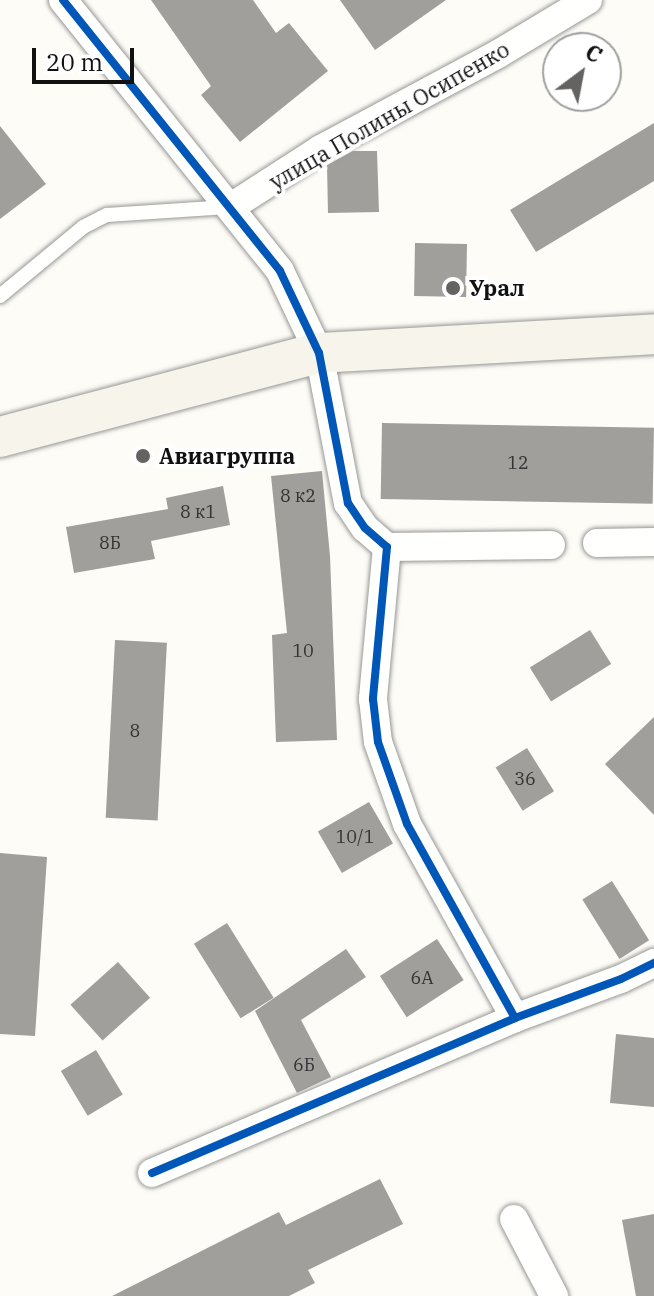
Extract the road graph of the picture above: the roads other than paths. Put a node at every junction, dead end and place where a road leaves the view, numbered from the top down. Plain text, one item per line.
1 (63, 0) edge
2 (588, 0) edge
3 (231, 207) junction
4 (0, 296) edge
5 (654, 334) edge
6 (319, 353) junction
7 (0, 437) edge
8 (654, 542) edge
9 (597, 543) dead end
10 (551, 545) dead end
11 (387, 547) junction
12 (654, 963) edge
13 (515, 1018) junction
14 (152, 1173) dead end
15 (514, 1219) dead end
16 (554, 1296) edge

1 - 3 street
2 - 3 street, улица Полины Осипенко
3 - 4 lane
3 - 6 street
5 - 6 main road
6 - 7 main road
6 - 11 street
8 - 9 street
10 - 11 street
11 - 13 street
12 - 13 street
13 - 14 street
15 - 16 street

